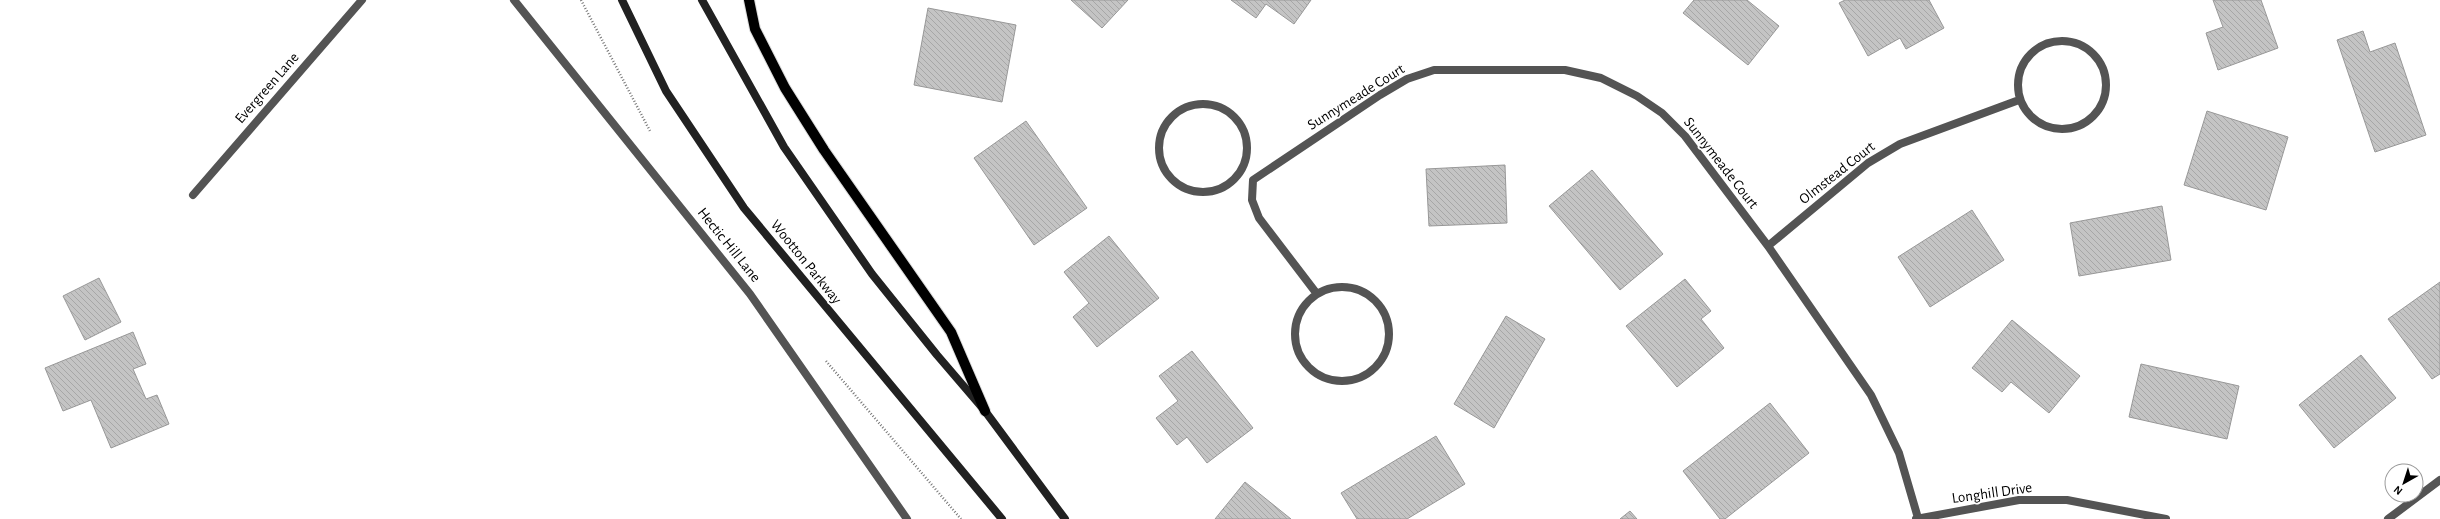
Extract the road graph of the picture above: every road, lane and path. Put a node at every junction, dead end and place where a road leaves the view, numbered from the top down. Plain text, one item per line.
1 (362, 0) edge
2 (514, 0) edge
3 (622, 0) edge
4 (702, 0) edge
5 (749, 0) edge
6 (2019, 100) junction
7 (1241, 172) junction
8 (1253, 180) junction
9 (193, 195) dead end
10 (1768, 246) junction
11 (1317, 294) junction
12 (985, 411) junction
13 (2440, 480) edge
14 (907, 519) edge
15 (1002, 519) edge
16 (1065, 519) edge
17 (1917, 519) edge
18 (2166, 519) edge
19 (2388, 519) edge

1 - 9 street, Evergreen Lane
2 - 14 street, Hectic Hill Lane
3 - 15 main road, Wootton Parkway
4 - 12 main road
5 - 12 main road
6 - 6 street
6 - 10 street, Olmstead Court
7 - 7 street
7 - 8 street
8 - 10 street, Sunnymeade Court
8 - 11 street
10 - 17 street, Sunnymeade Court
11 - 11 street
12 - 16 main road
13 - 19 street
17 - 18 street, Longhill Drive

